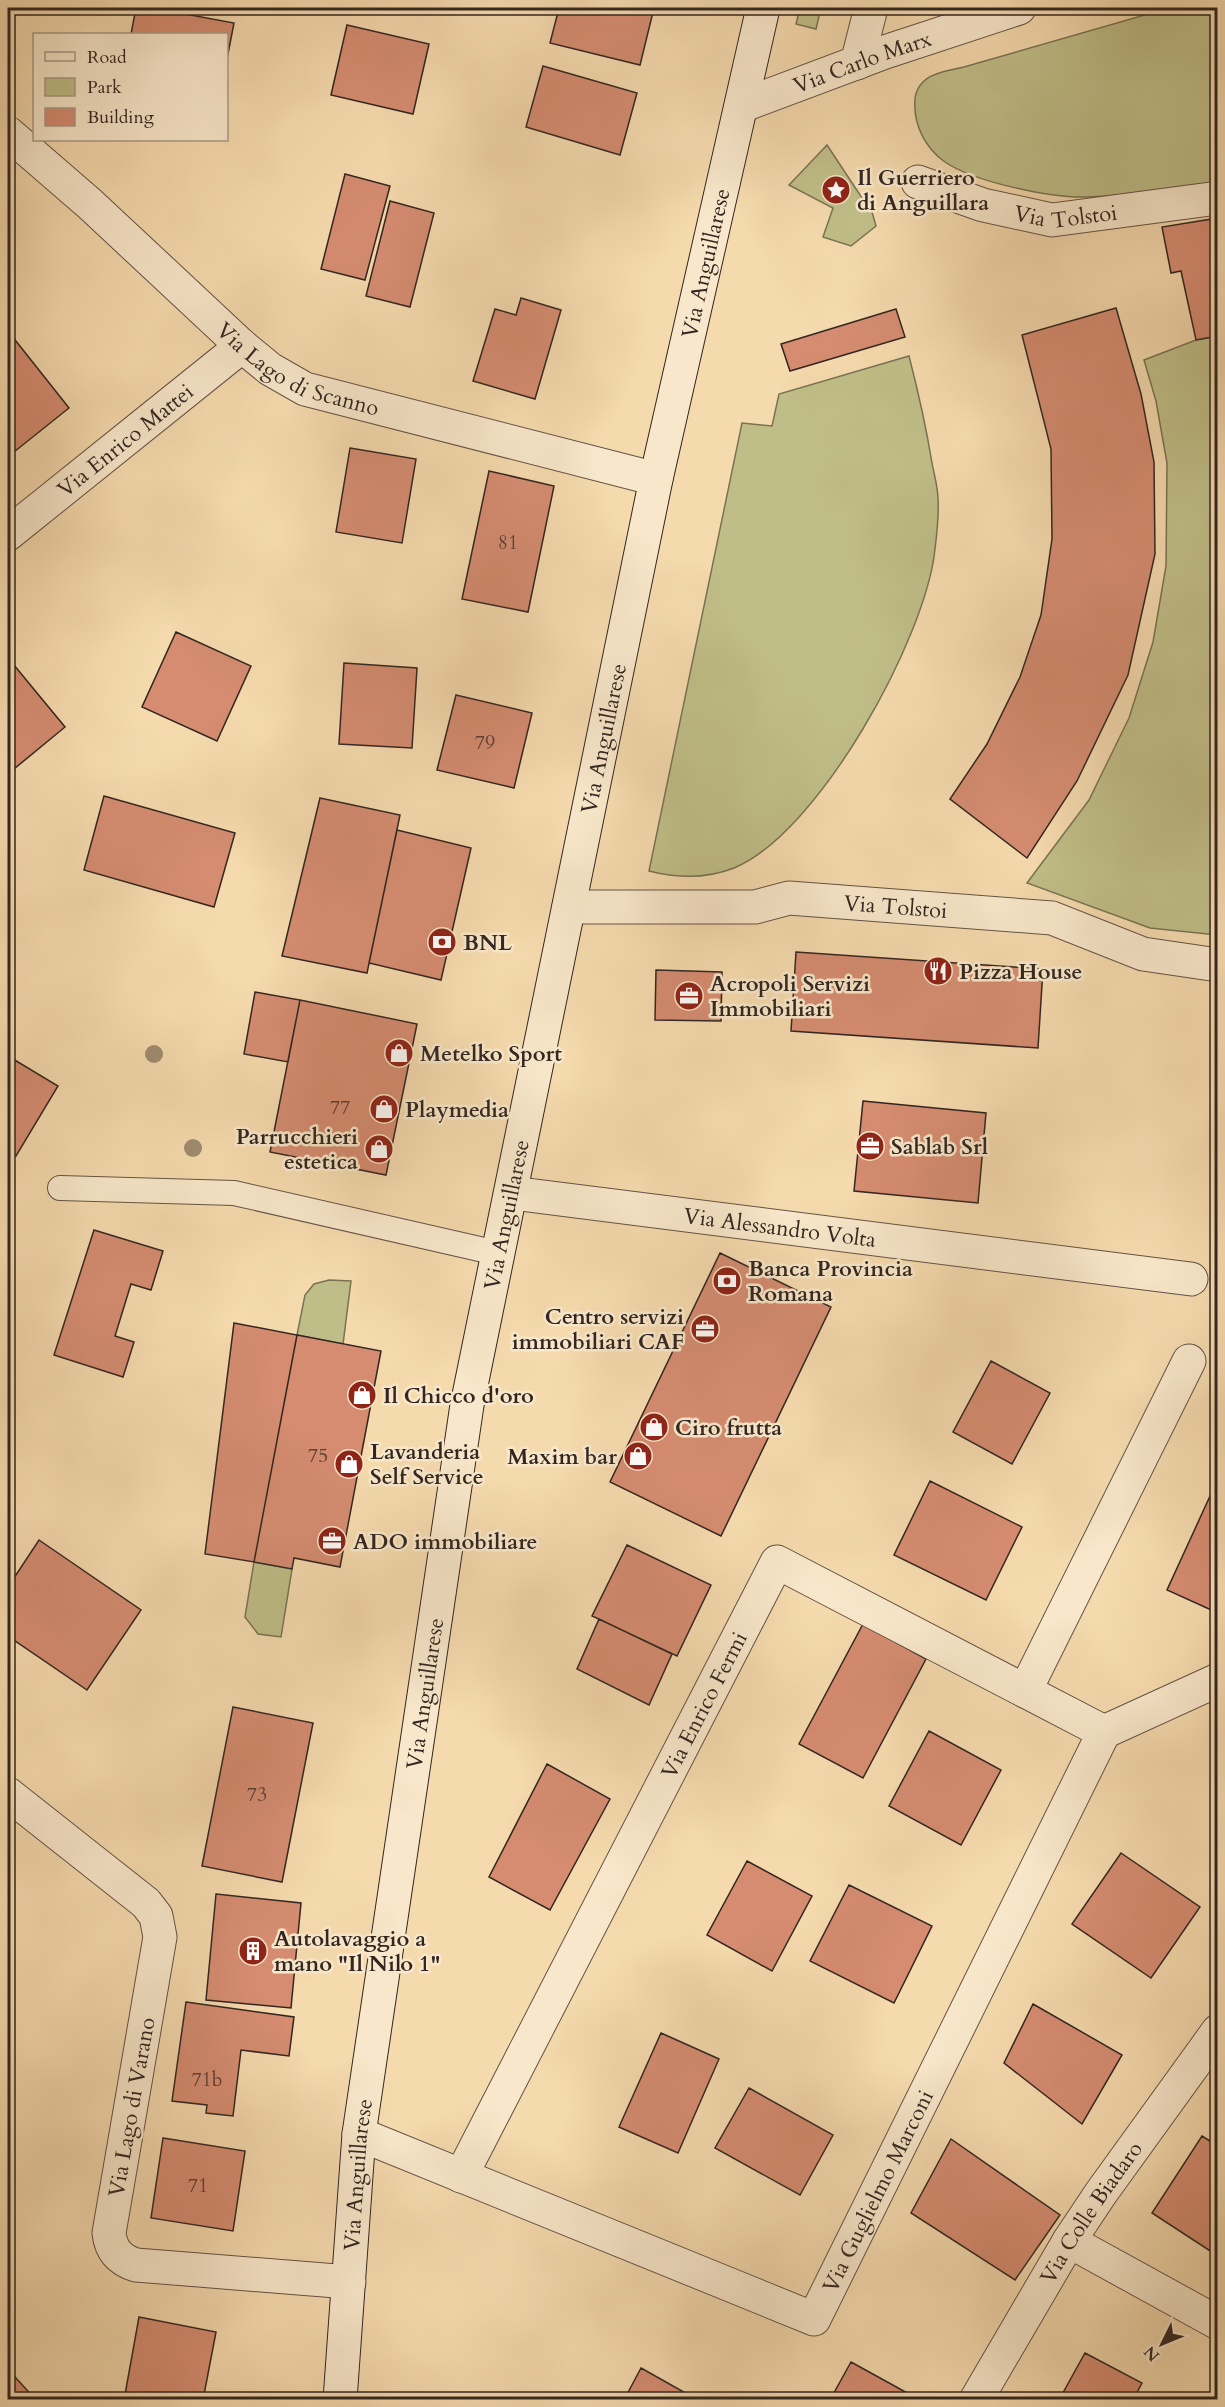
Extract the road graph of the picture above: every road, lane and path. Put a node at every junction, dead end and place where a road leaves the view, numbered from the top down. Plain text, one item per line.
1 (763, 8) edge
2 (871, 8) edge
3 (1018, 8) edge
4 (857, 63) junction
5 (741, 106) junction
6 (8, 133) edge
7 (918, 182) dead end
8 (1218, 198) edge
9 (242, 346) junction
10 (656, 479) junction
11 (8, 534) edge
12 (568, 908) junction
13 (1218, 965) edge
14 (60, 1188) dead end
15 (512, 1193) junction
16 (497, 1253) junction
17 (1191, 1279) dead end
18 (1189, 1361) dead end
19 (1218, 1680) edge
20 (1025, 1691) junction
21 (1104, 1732) junction
22 (8, 1794) edge
23 (1218, 2031) edge
24 (359, 2134) junction
25 (462, 2176) junction
26 (1069, 2241) junction
27 (349, 2282) junction
28 (1218, 2323) edge
29 (340, 2400) edge
30 (976, 2400) edge

1 - 5 street, Via Anguillarese
2 - 4 street
3 - 4 street, Via Carlo Marx
4 - 5 street, Via Carlo Marx
5 - 10 street, Via Anguillarese
6 - 9 street, Via Lago di Scanno
7 - 8 street, Via Tolstoi
9 - 10 street, Via Lago di Scanno
9 - 11 street, Via Enrico Mattei
10 - 12 street, Via Anguillarese
12 - 13 street, Via Tolstoi
12 - 15 street, Via Anguillarese
14 - 16 lane
15 - 16 street, Via Anguillarese
15 - 17 street, Via Alessandro Volta
16 - 24 street, Via Anguillarese
18 - 20 street
19 - 21 street
20 - 21 street, Via Enrico Fermi
20 - 25 street, Via Enrico Fermi
21 - 25 street, Via Guglielmo Marconi
22 - 27 street, Via Lago di Varano
23 - 26 street, Via Colle Biadaro
24 - 25 street, Via Guglielmo Marconi
24 - 27 street, Via Anguillarese
26 - 28 street
26 - 30 street, Via Colle Biadaro
27 - 29 street, Via Anguillarese

